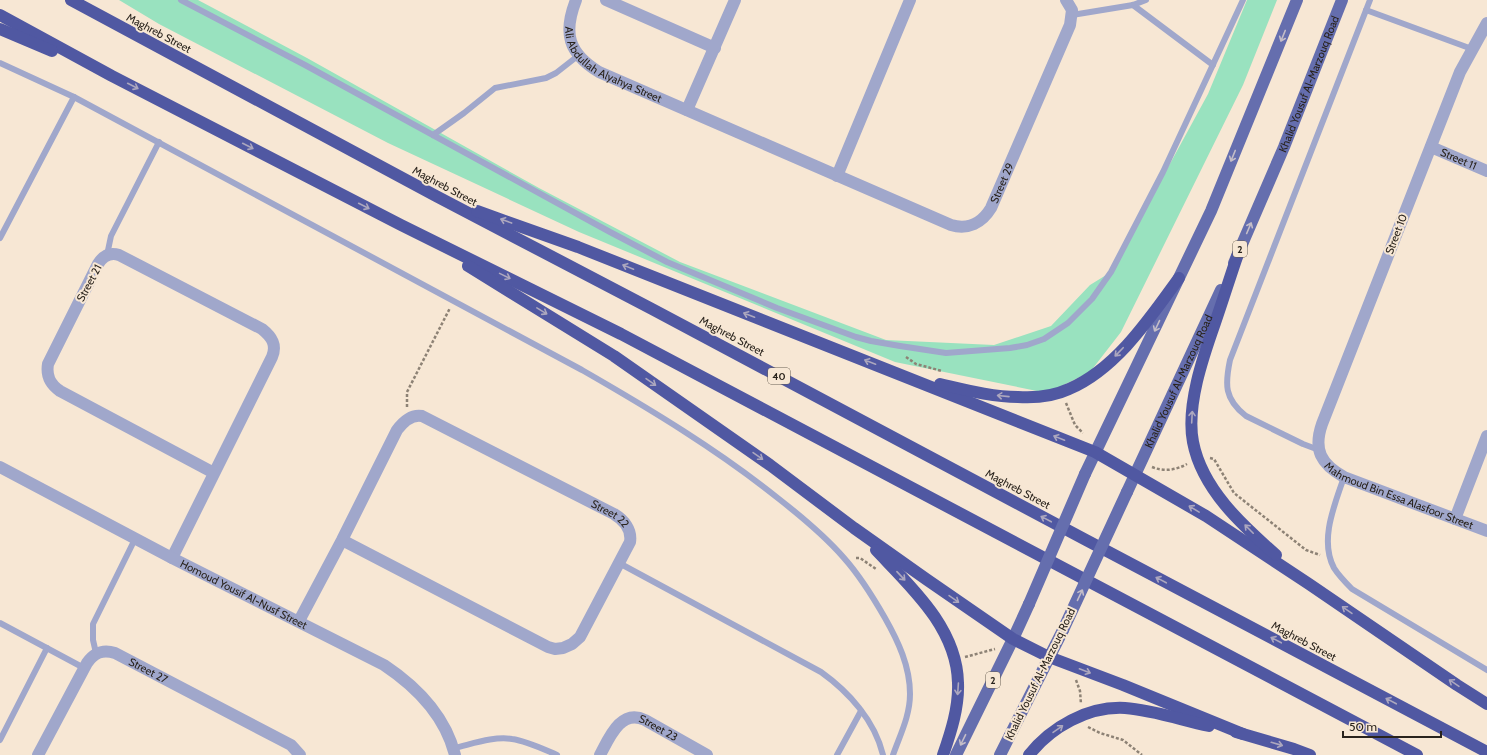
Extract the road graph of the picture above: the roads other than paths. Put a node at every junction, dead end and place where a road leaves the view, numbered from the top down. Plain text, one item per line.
1 (70, 0) edge
2 (80, 0) edge
3 (180, 0) edge
4 (576, 0) edge
5 (606, 0) edge
6 (735, 0) edge
7 (910, 0) edge
8 (1066, 0) edge
9 (1146, 0) edge
10 (1243, 0) edge
11 (1298, 0) edge
12 (1342, 0) edge
13 (1370, 0) edge
14 (1133, 5) junction
15 (1366, 10) junction
16 (0, 15) edge
17 (1072, 15) junction
18 (1487, 23) edge
19 (0, 29) edge
20 (137, 36) junction
21 (1483, 39) edge
22 (715, 48) junction
23 (1472, 49) junction
24 (579, 55) junction
25 (0, 63) edge
26 (1213, 65) junction
27 (112, 76) junction
28 (74, 97) junction
29 (687, 110) junction
30 (433, 135) junction
31 (159, 142) junction
32 (1430, 147) junction
33 (1487, 171) edge
34 (837, 176) junction
35 (436, 196) junction
36 (401, 225) junction
37 (0, 238) edge
38 (1238, 254) junction
39 (107, 255) junction
40 (1179, 278) junction
41 (906, 376) junction
42 (1487, 436) edge
43 (1319, 450) junction
44 (1096, 452) junction
45 (0, 467) edge
46 (214, 473) junction
47 (1136, 475) junction
48 (1344, 477) junction
49 (1455, 519) junction
50 (854, 528) junction
51 (1487, 531) edge
52 (135, 539) junction
53 (342, 540) junction
54 (172, 558) junction
55 (620, 563) junction
56 (1309, 584) junction
57 (299, 621) junction
58 (0, 623) edge
59 (1014, 639) junction
60 (47, 648) junction
61 (96, 653) junction
62 (1049, 657) junction
63 (84, 668) junction
64 (1487, 670) edge
65 (1487, 704) edge
66 (861, 711) junction
67 (1244, 734) junction
68 (0, 740) edge
69 (454, 752) edge
70 (1487, 752) edge
71 (38, 755) edge
72 (300, 755) edge
73 (557, 755) edge
74 (600, 755) edge
75 (707, 755) edge
76 (837, 755) edge
77 (882, 755) edge
78 (893, 755) edge
79 (944, 755) edge
80 (956, 755) edge
81 (1000, 755) edge
82 (1029, 755) edge
83 (1310, 755) edge
84 (1417, 755) edge

1 - 20 highway, Maghreb Street / 40
2 - 20 highway
3 - 30 lane
4 - 24 street, Ali Abdullah Alyahya Street
5 - 22 street
6 - 22 street
7 - 34 street
8 - 17 street
9 - 14 lane
10 - 26 lane
11 -> 40 main road, 2
38 -> 12 main road, Khalid Yousuf Al-Marzouq Road / 2
13 - 15 lane
14 - 17 lane
14 - 26 lane
15 - 23 lane
15 - 43 lane
16 - 27 highway
17 - 34 street, Street 29
18 - 21 street, Street 10
19 - 27 highway
20 - 35 highway, Maghreb Street / 40
21 - 23 street, Street 10
22 - 29 street
23 - 32 street, Street 10
24 - 29 street, Ali Abdullah Alyahya Street
24 - 30 lane
25 - 28 lane
26 - 30 lane
27 -> 36 highway
28 - 31 lane
28 - 37 lane
29 - 34 street, Street 29
31 - 39 lane
31 - 78 lane
32 - 33 street, Street 11
32 - 43 street, Street 10
41 -> 35 highway
70 -> 35 highway, Maghreb Street / 40
36 -> 50 highway
36 -> 84 highway
38 - 47 main road, Khalid Yousuf Al-Marzouq Road / 2
56 -> 38 highway
39 - 46 street, Street 21
39 - 46 street, Street 21
40 -> 41 highway
40 -> 44 main road, 2
44 -> 41 highway
42 - 49 street
43 - 48 street, Mahmoud Bin Essa Alasfoor Street
44 - 47 highway
44 - 59 main road, 2, bridge
45 - 52 street, Homoud Yousif Al-Nusf Street
46 - 54 street, Street 21
56 -> 47 highway
62 -> 47 main road, Khalid Yousuf Al-Marzouq Road / 2, bridge
48 - 49 street, Mahmoud Bin Essa Alasfoor Street
48 - 64 lane
49 - 51 street, Mahmoud Bin Essa Alasfoor Street
50 -> 59 highway
50 -> 79 highway
52 - 54 street, Homoud Yousif Al-Nusf Street
52 - 61 lane
53 - 55 street, Street 22
53 - 55 street, Street 22
53 - 57 street
54 - 57 street, Homoud Yousif Al-Nusf Street
55 - 66 lane
65 -> 56 highway
57 - 69 street, Homoud Yousif Al-Nusf Street
58 - 60 lane
59 - 62 highway
59 -> 80 main road, 2
60 - 63 lane
60 - 68 lane
61 - 63 street
61 - 72 street, Street 27
62 -> 67 highway
62 - 81 main road, Khalid Yousuf Al-Marzouq Road / 2
63 - 71 street
66 - 76 lane
66 - 77 lane
82 -> 67 highway
67 -> 83 highway
69 - 73 lane
74 - 75 street, Street 23

